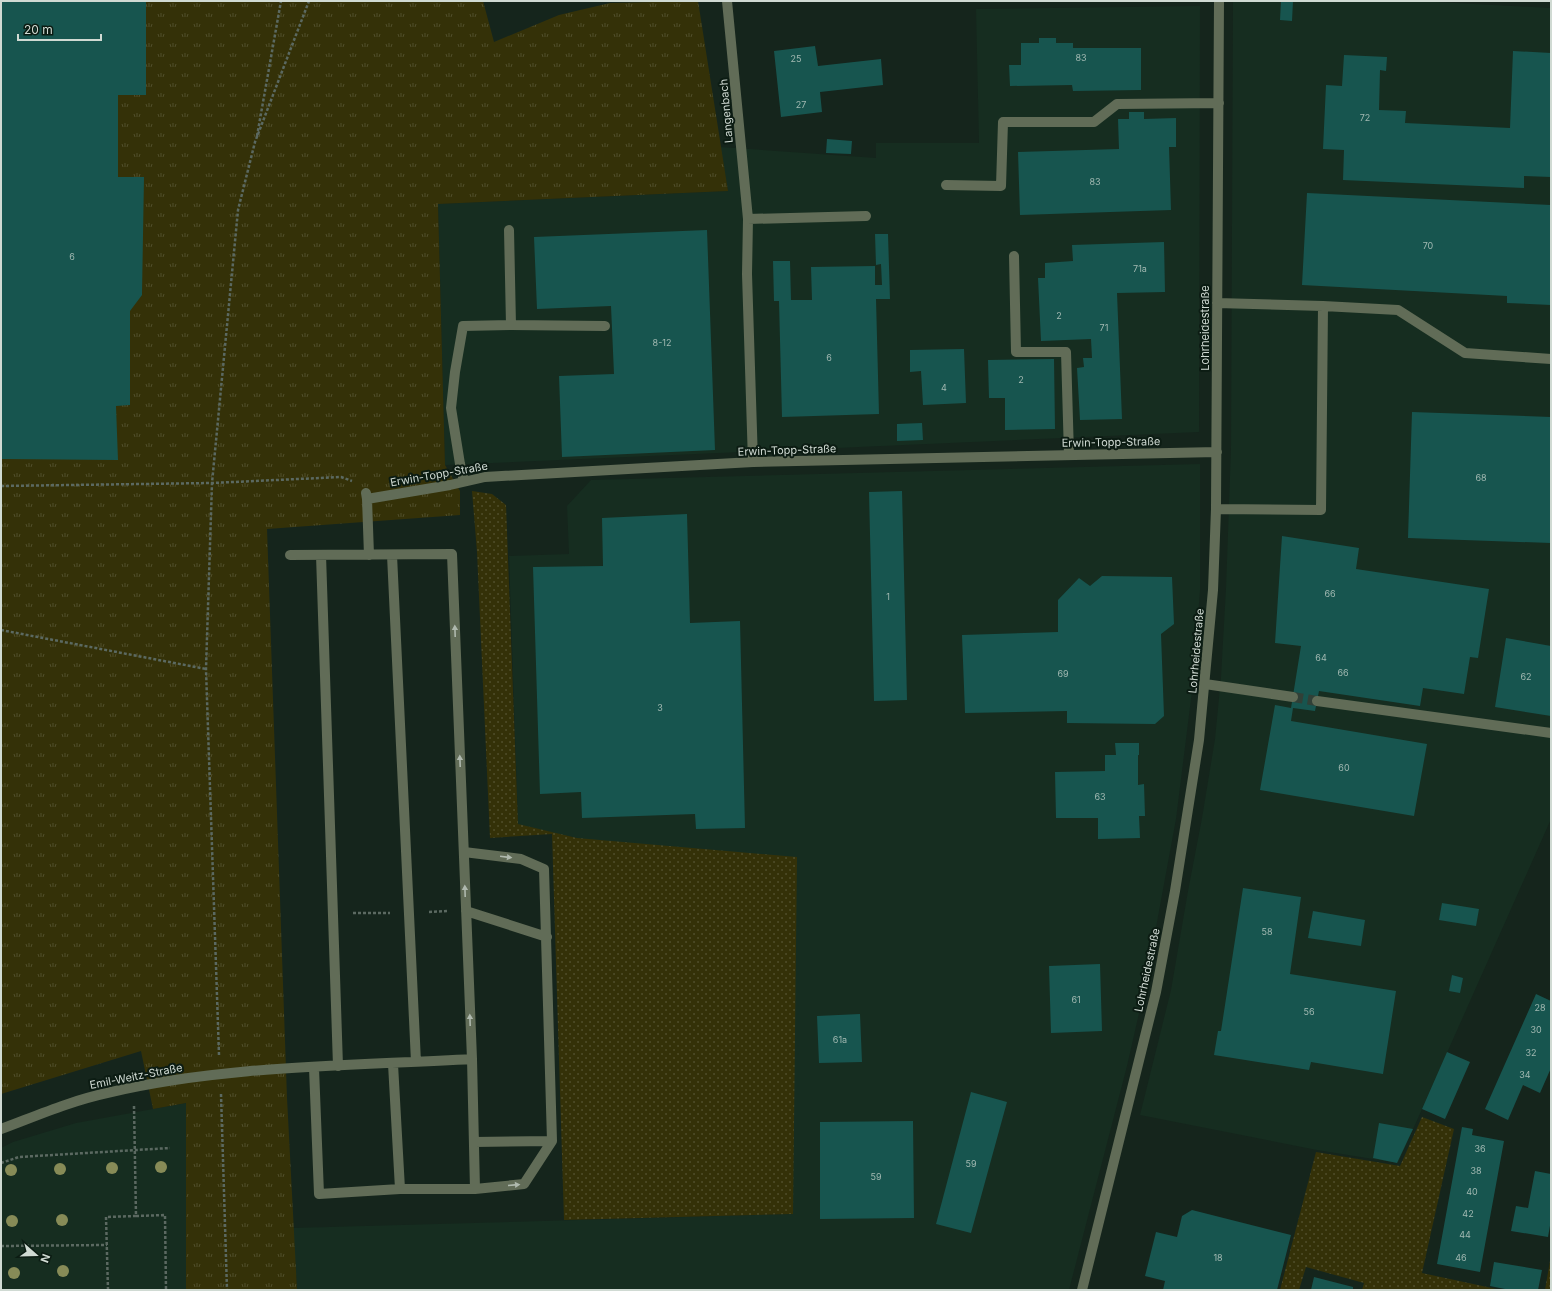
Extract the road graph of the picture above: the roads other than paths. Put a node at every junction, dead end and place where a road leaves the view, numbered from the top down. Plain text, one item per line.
1 (727, 1) edge
2 (1219, 1) edge
3 (1219, 103) junction
4 (946, 185) dead end
5 (866, 216) dead end
6 (748, 219) junction
7 (509, 230) dead end
8 (1014, 256) dead end
9 (1217, 303) junction
10 (1323, 306) junction
11 (511, 325) junction
12 (605, 326) dead end
13 (1551, 360) edge
14 (1217, 452) junction
15 (1070, 455) junction
16 (753, 462) junction
17 (464, 481) junction
18 (1216, 509) junction
19 (392, 554) junction
20 (321, 555) junction
21 (369, 555) junction
22 (290, 556) dead end
23 (1205, 684) junction
24 (1293, 697) tunnel mouth
25 (1317, 701) tunnel mouth
26 (1551, 733) edge
27 (464, 852) junction
28 (466, 911) junction
29 (547, 937) junction
30 (472, 1059) junction
31 (416, 1062) junction
32 (393, 1064) junction
33 (338, 1066) junction
34 (314, 1068) junction
35 (1, 1129) edge
36 (552, 1141) junction
37 (474, 1142) junction
38 (400, 1189) junction
39 (475, 1189) junction
40 (1082, 1290) edge

1 - 6 street, Langenbach
2 - 3 street, Lohrheidestraße
3 - 4 street
3 - 9 street, Lohrheidestraße
5 - 6 street
6 - 16 street, Langenbach
7 - 11 street
8 - 15 street
9 - 10 street
9 - 14 street, Lohrheidestraße
10 - 13 street
10 - 18 street
11 - 12 street
11 - 17 street
14 - 15 street, Erwin-Topp-Straße
14 - 18 street, Lohrheidestraße
15 - 16 street, Erwin-Topp-Straße
16 - 17 street, Erwin-Topp-Straße
17 - 21 street, Erwin-Topp-Straße
18 - 23 street, Lohrheidestraße
19 - 21 street
27 -> 19 street
19 - 31 street
20 - 21 street
20 - 22 street
20 - 33 street
23 - 24 street
23 - 40 street, Lohrheidestraße
25 - 26 street
28 -> 27 street
27 -> 29 street
28 - 29 street
30 -> 28 street
29 - 36 street
30 - 31 street, Emil-Weitz-Straße
30 - 37 street
31 - 32 street, Emil-Weitz-Straße
32 - 33 street, Emil-Weitz-Straße
32 - 38 street
33 - 34 street, Emil-Weitz-Straße
34 - 35 street, Emil-Weitz-Straße
34 - 38 street
36 - 37 street
39 -> 36 street
37 - 39 street
38 - 39 street

